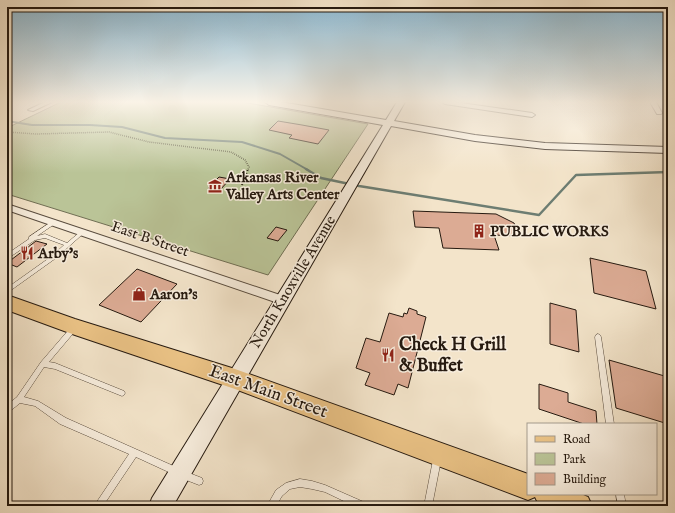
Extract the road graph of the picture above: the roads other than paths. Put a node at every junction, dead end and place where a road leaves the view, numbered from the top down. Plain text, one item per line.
1 (386, 126) edge
2 (404, 126) edge
3 (668, 150) edge
4 (7, 207) edge
5 (54, 222) junction
6 (84, 232) junction
7 (68, 245) junction
8 (7, 256) edge
9 (7, 291) edge
10 (282, 300) junction
11 (7, 302) edge
12 (75, 327) junction
13 (598, 337) dead end
14 (43, 364) junction
15 (235, 380) junction
16 (122, 394) dead end
17 (18, 399) junction
18 (7, 410) edge
19 (610, 423) edge
20 (134, 453) junction
21 (438, 454) junction
22 (179, 473) junction
23 (199, 481) dead end
24 (527, 487) edge
25 (550, 495) edge
26 (620, 495) edge
27 (98, 506) edge
28 (160, 506) edge
29 (271, 506) edge
30 (363, 506) edge
31 (428, 506) edge
32 (579, 506) edge
33 (622, 506) edge

1 - 10 main road, North Knoxville Avenue
2 - 3 main road
4 - 5 street, East B Street
5 - 6 street, East B Street
5 - 8 lane
6 - 7 lane
6 - 10 street, East B Street
7 - 8 lane
7 - 9 lane
10 - 15 main road, North Knoxville Avenue
11 - 12 main road, East Main Street
12 - 14 lane
12 - 15 main road, East Main Street
13 - 19 lane
14 - 16 lane
14 - 17 lane
15 - 21 main road, East Main Street
15 - 22 main road, North Knoxville Avenue
17 - 18 lane
17 - 20 lane
20 - 22 lane
20 - 27 lane
21 - 24 main road, East Main Street
21 - 31 lane
22 - 23 lane
22 - 28 main road, North Knoxville Avenue
25 - 32 main road
26 - 33 lane
29 - 30 lane

